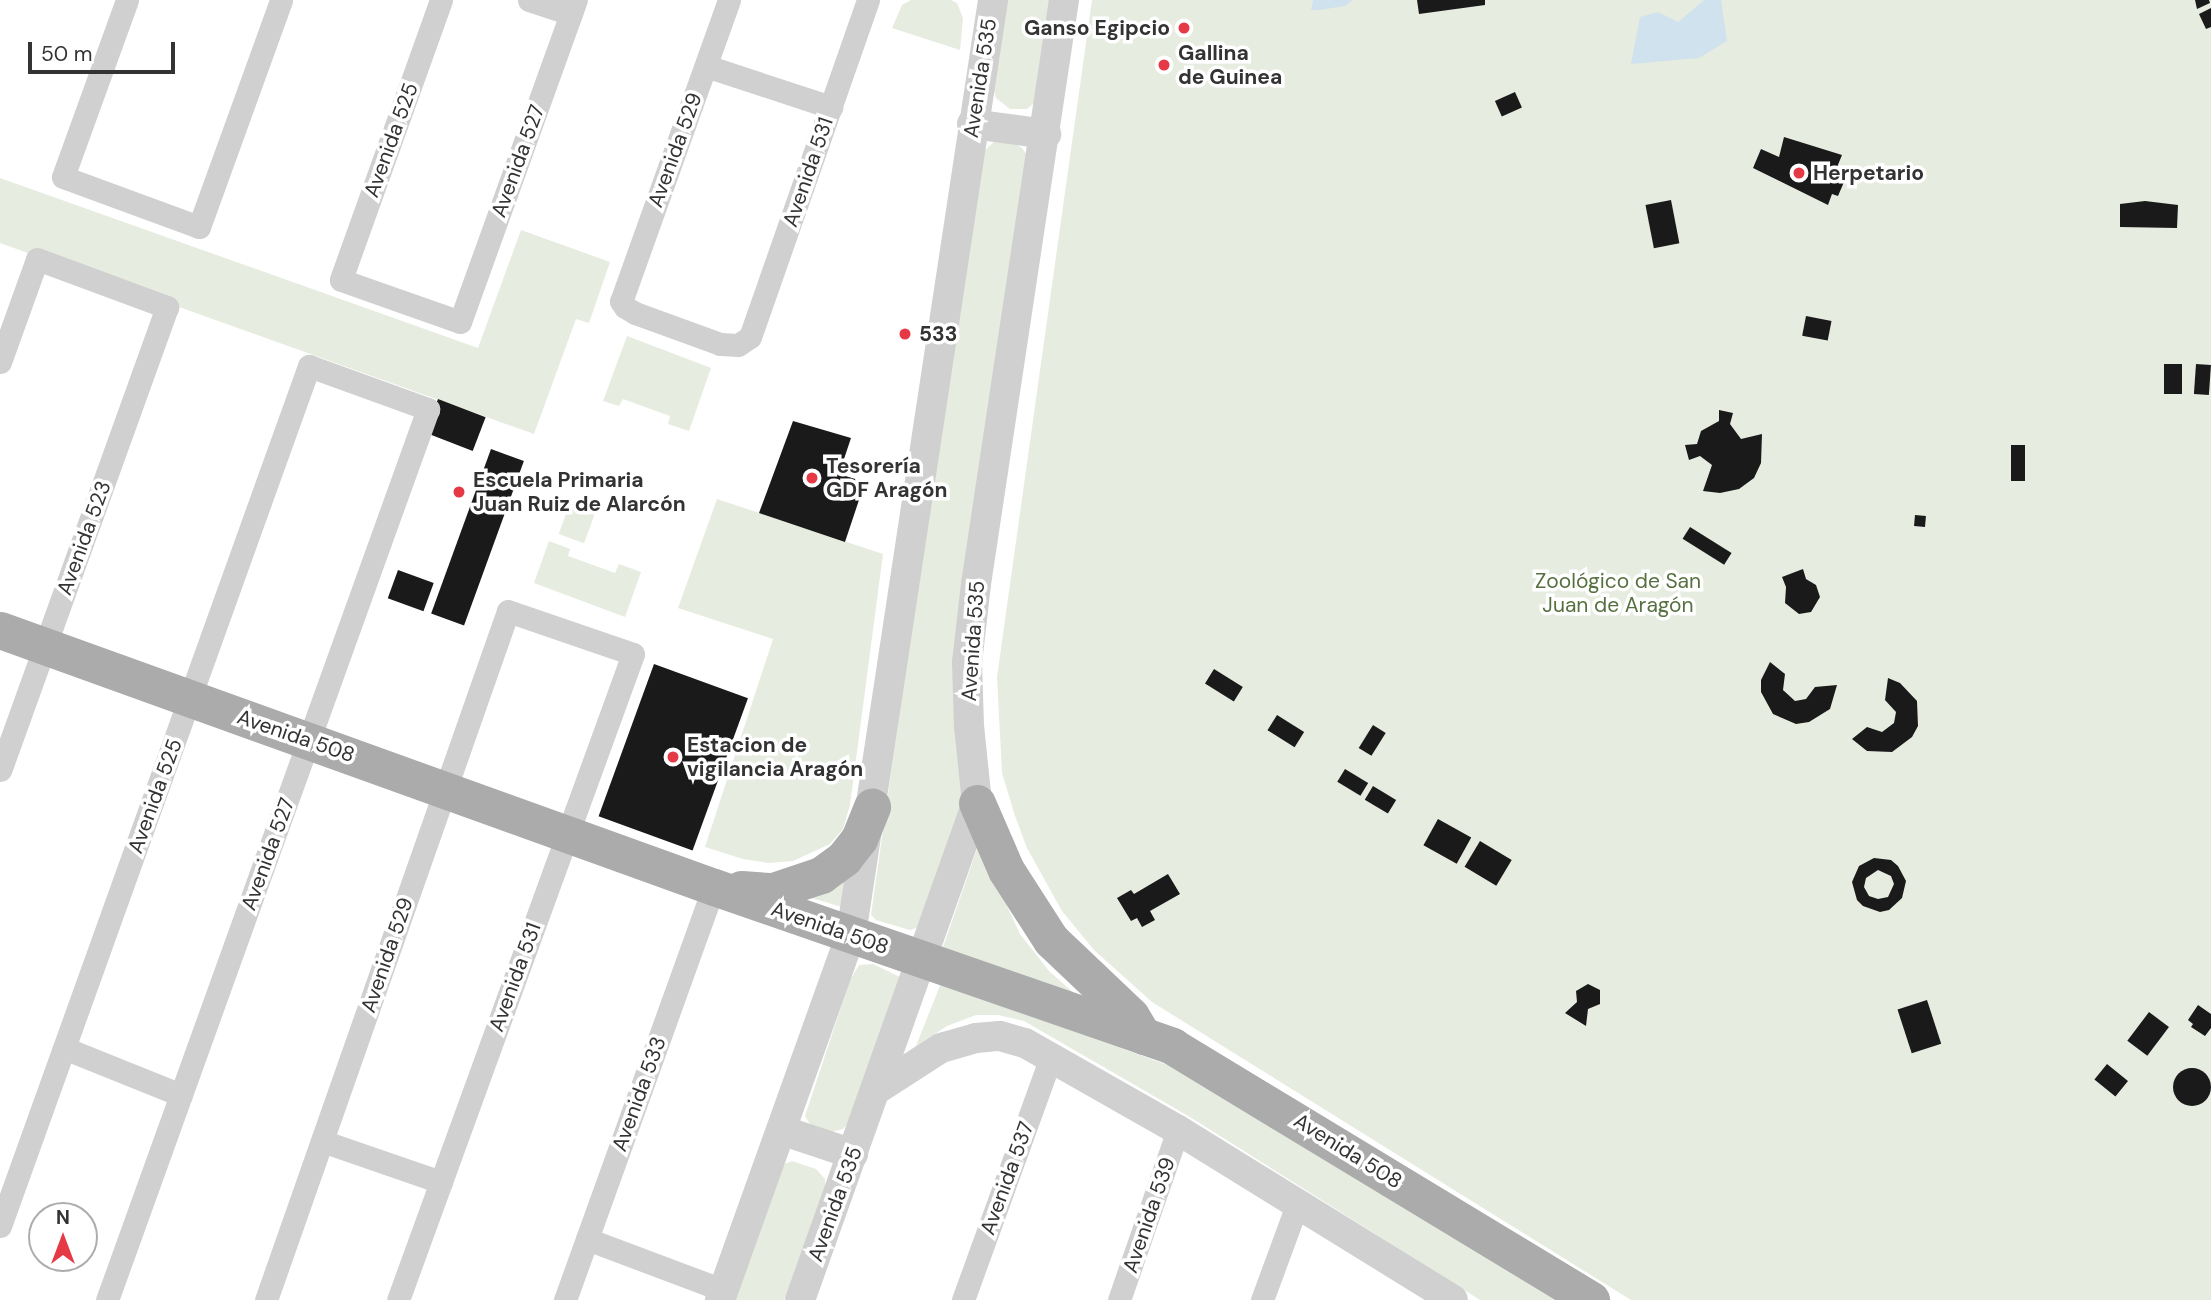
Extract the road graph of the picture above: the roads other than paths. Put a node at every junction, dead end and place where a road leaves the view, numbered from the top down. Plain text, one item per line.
1 (127, 0) edge
2 (281, 0) edge
3 (441, 0) edge
4 (529, 0) edge
5 (729, 0) edge
6 (868, 0) edge
7 (885, 0) edge
8 (1064, 0) edge
9 (986, 6) edge
10 (573, 7) edge
11 (856, 35) junction
12 (706, 66) junction
13 (831, 107) junction
14 (972, 124) junction
15 (1046, 134) junction
16 (460, 322) joint
17 (746, 342) joint
18 (0, 362) edge
19 (309, 366) joint
20 (0, 613) edge
21 (24, 639) edge
22 (633, 654) joint
23 (189, 700) junction
24 (309, 740) junction
25 (0, 770) edge
26 (445, 790) junction
27 (977, 803) junction
28 (872, 806) junction
29 (568, 833) junction
30 (713, 887) junction
31 (851, 935) junction
32 (922, 961) junction
33 (1143, 1036) junction
34 (64, 1048) junction
35 (1051, 1057) junction
36 (876, 1090) junction
37 (181, 1095) junction
38 (781, 1130) junction
39 (1178, 1130) junction
40 (322, 1141) junction
41 (853, 1154) junction
42 (441, 1182) junction
43 (1297, 1205) junction
44 (0, 1226) edge
45 (587, 1238) junction
46 (721, 1295) edge
47 (1435, 1295) edge
48 (107, 1300) edge
49 (266, 1300) edge
50 (398, 1300) edge
51 (565, 1300) edge
52 (800, 1300) edge
53 (963, 1300) edge
54 (1119, 1300) edge
55 (1262, 1300) edge
56 (1591, 1300) edge

1 - 2 street
3 - 16 street, Avenida 525
4 - 10 street
5 - 12 street, Avenida 529
6 - 11 street, Avenida 531
7 - 11 street
8 - 15 street, Avenida 535
9 - 14 street, Avenida 535
10 - 16 street, Avenida 527
11 - 13 street, Avenida 531
12 - 13 street
12 - 17 street, Avenida 529
13 - 17 street, Avenida 531
14 - 15 street
14 - 28 street, Avenida 535
15 - 27 street, Avenida 535
18 - 21 street, Avenida 523
19 - 23 street, Avenida 525
19 - 24 street, Avenida 527
20 - 21 street, Avenida 508
21 - 23 main road, Avenida 508
21 - 25 street, Avenida 523
22 - 26 street, Avenida 529
22 - 29 street, Avenida 531
23 - 24 main road, Avenida 508
23 - 34 street, Avenida 525
24 - 26 main road, Avenida 508
24 - 37 street, Avenida 527
26 - 29 main road, Avenida 508
26 - 40 street, Avenida 529
27 - 32 street, Avenida 535
27 - 33 main road
28 - 30 main road
28 - 31 street, Avenida 535
29 - 30 main road, Avenida 508
29 - 42 street, Avenida 531
30 - 31 main road, Avenida 508
30 - 45 street, Avenida 533
31 - 32 main road, Avenida 508
31 - 38 street, Avenida 535
32 - 33 main road, Avenida 508
32 - 36 street, Avenida 535
33 - 56 main road, Avenida 508
34 - 37 street
34 - 44 street, Avenida 525
35 - 36 street
35 - 39 street
35 - 53 street, Avenida 537
36 - 41 street, Avenida 535
37 - 48 street, Avenida 527
38 - 41 street
38 - 46 street, Avenida 535
39 - 43 street
39 - 54 street, Avenida 539
40 - 42 street
40 - 49 street, Avenida 529
41 - 52 street, Avenida 535
42 - 50 street, Avenida 531
43 - 47 street
43 - 55 street
45 - 46 street
45 - 51 street, Avenida 533

